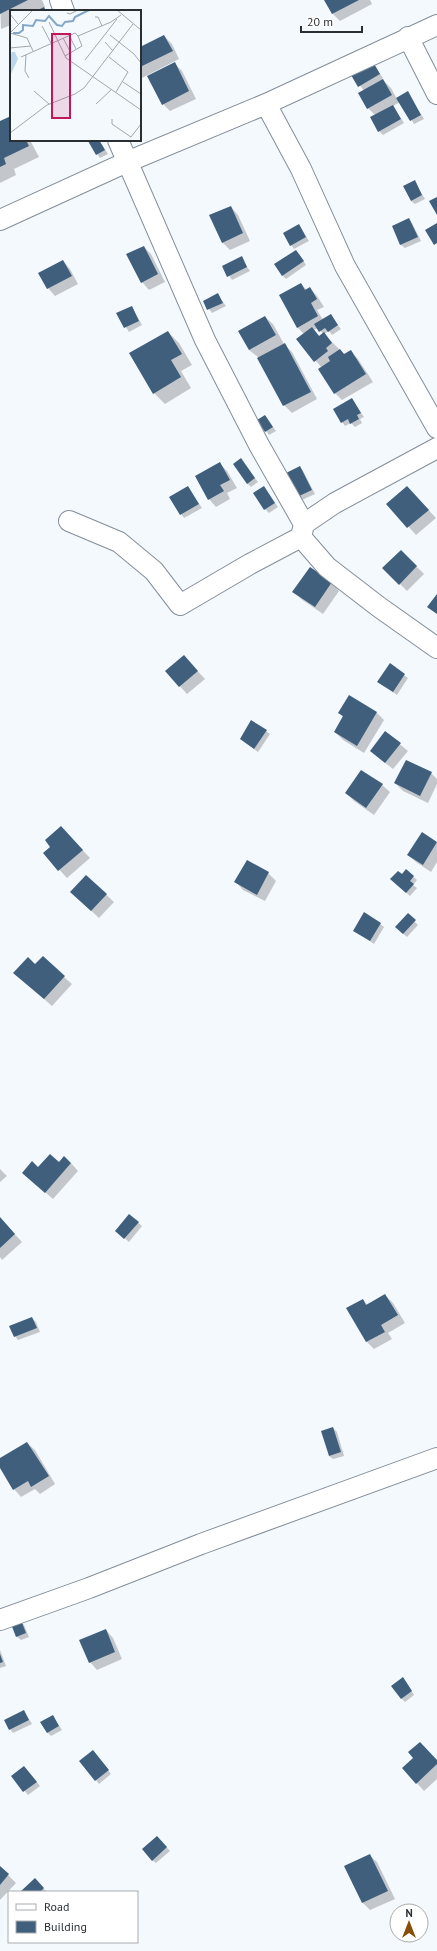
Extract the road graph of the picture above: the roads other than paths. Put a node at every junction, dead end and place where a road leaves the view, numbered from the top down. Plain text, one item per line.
1 (60, 0) edge
2 (64, 10) edge
3 (437, 25) edge
4 (408, 37) junction
5 (437, 94) edge
6 (266, 104) junction
7 (118, 141) edge
8 (128, 162) junction
9 (0, 220) edge
10 (437, 428) edge
11 (437, 448) edge
12 (69, 521) dead end
13 (302, 531) junction
14 (437, 648) edge
15 (437, 1458) edge
16 (0, 1620) edge

1 - 2 street
3 - 4 street
4 - 5 street
4 - 6 street
6 - 8 street
6 - 10 street
7 - 8 street
8 - 9 street
8 - 13 street
11 - 13 street
12 - 13 street
13 - 14 street
15 - 16 street

